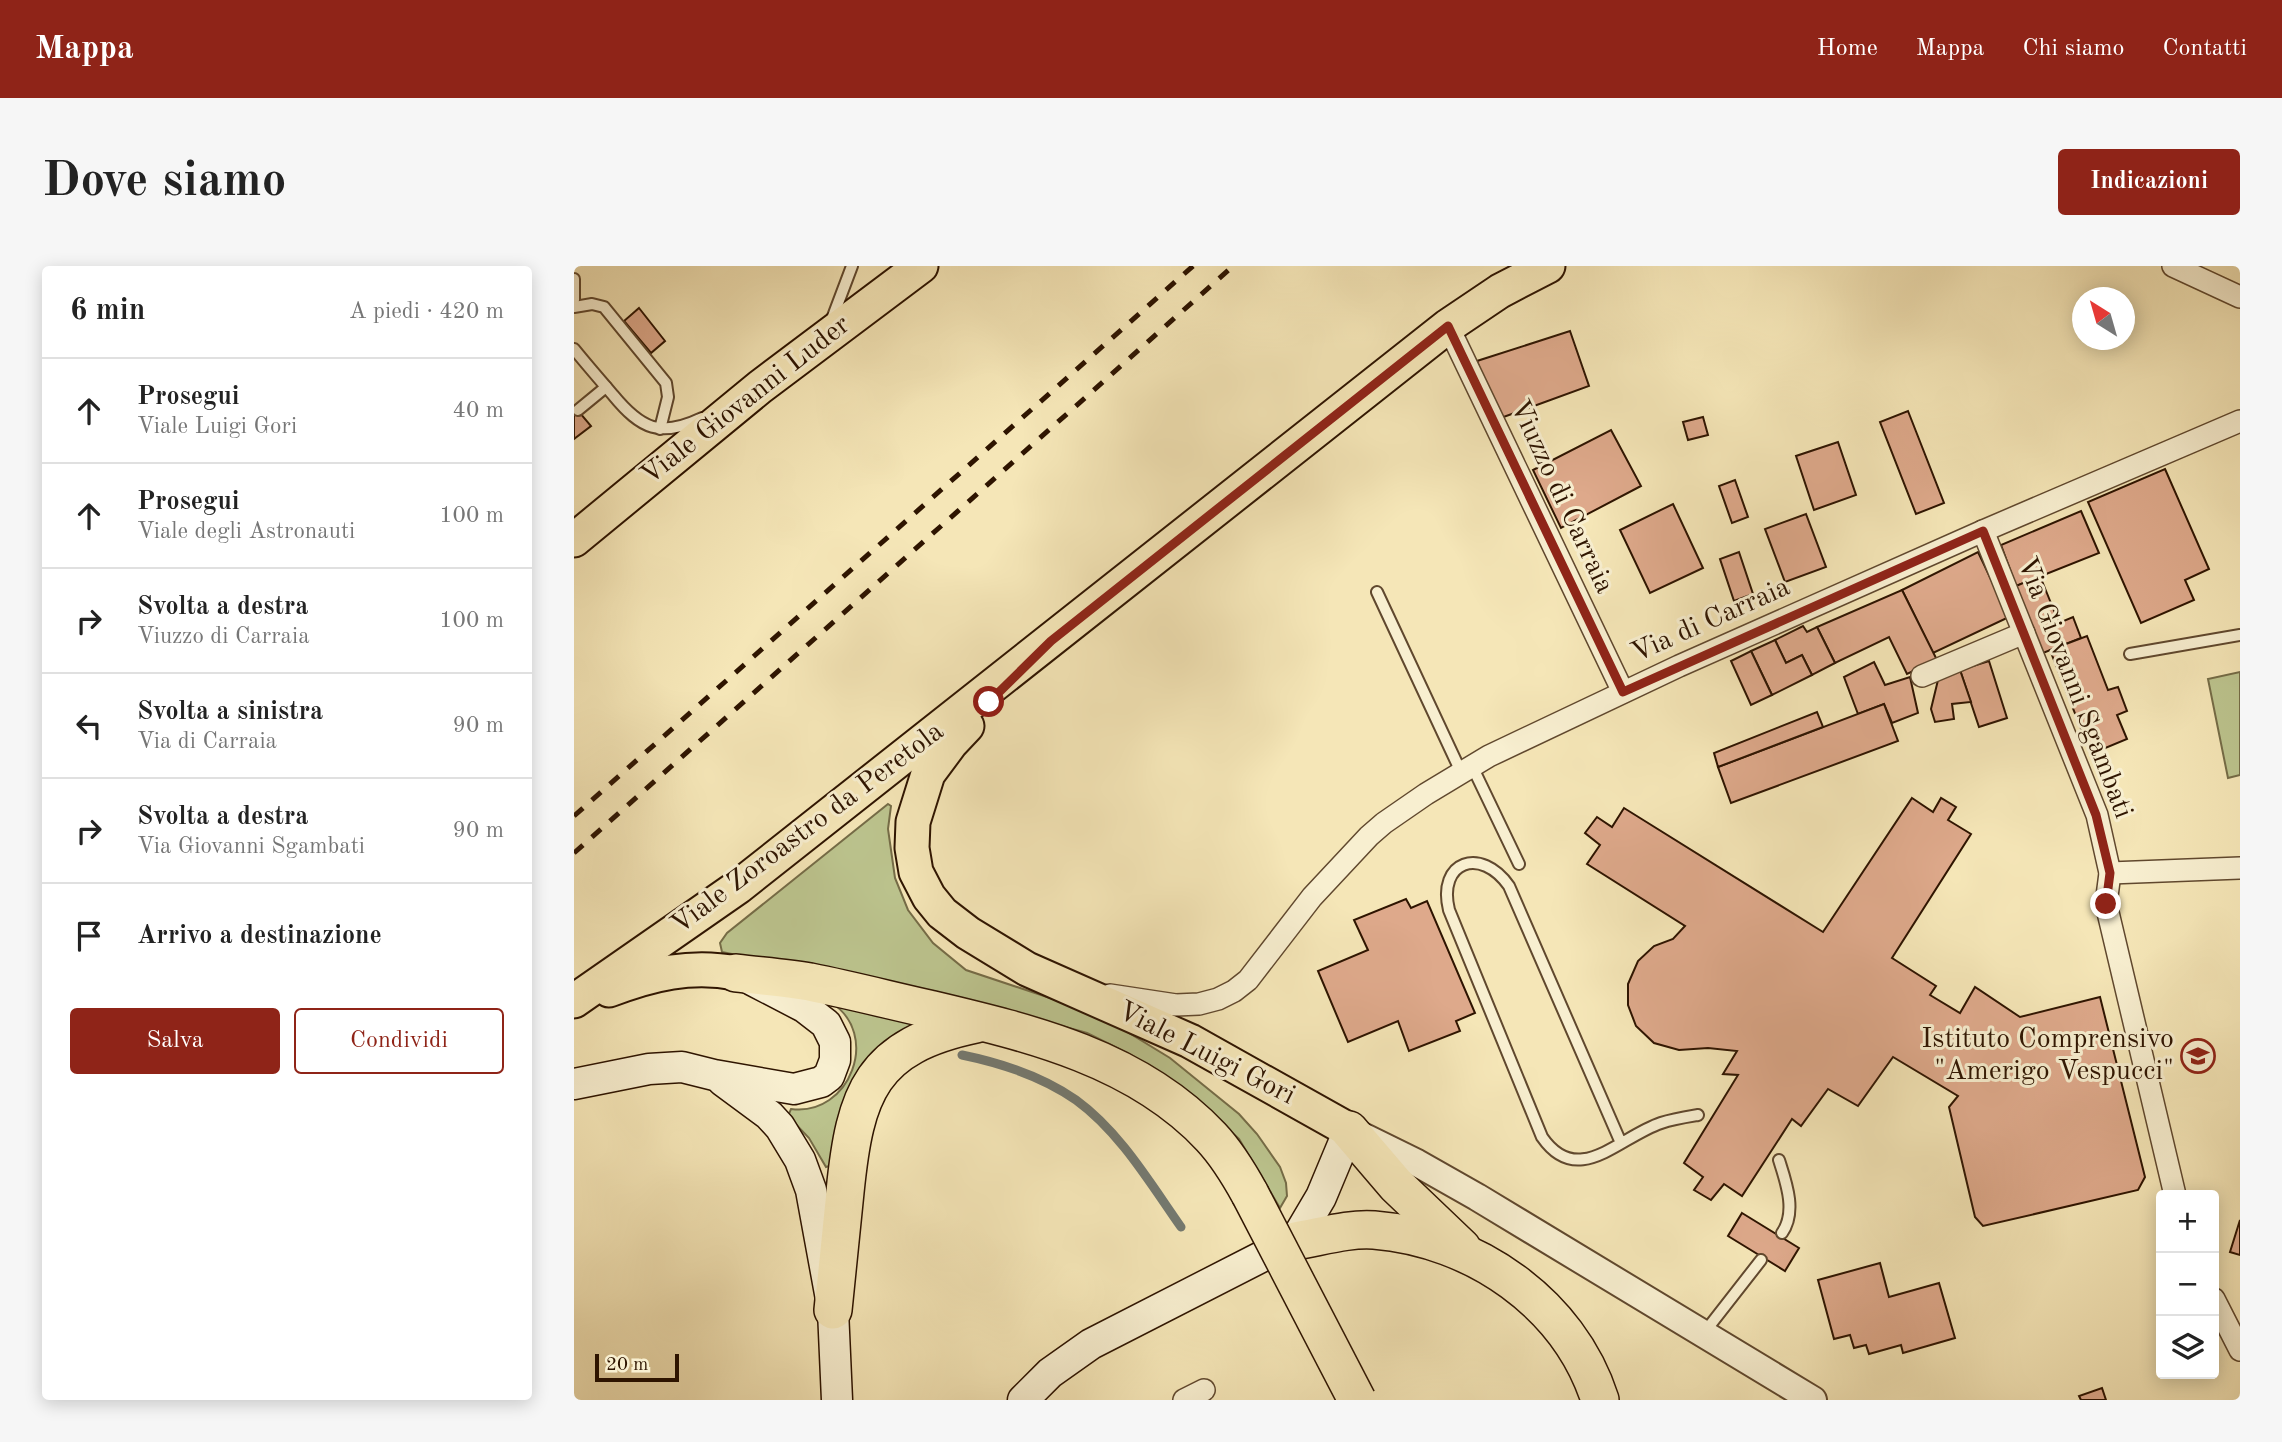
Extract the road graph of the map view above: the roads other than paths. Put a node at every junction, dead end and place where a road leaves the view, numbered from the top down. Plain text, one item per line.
1 (852, 266) edge
2 (921, 266) edge
3 (1548, 266) edge
4 (2173, 266) edge
5 (574, 279) edge
6 (2240, 297) edge
7 (574, 300) edge
8 (574, 307) edge
9 (1448, 326) junction
10 (574, 349) edge
11 (810, 349) junction
12 (606, 387) junction
13 (760, 387) junction
14 (578, 410) dead end
15 (2240, 421) edge
16 (660, 429) junction
17 (1983, 531) junction
18 (574, 540) edge
19 (1377, 592) dead end
20 (2024, 633) junction
21 (2240, 635) edge
22 (1051, 641) junction
23 (2130, 654) dead end
24 (1922, 676) dead end
25 (1623, 692) junction
26 (1466, 769) junction
27 (1520, 864) dead end
28 (2240, 868) edge
29 (2110, 873) junction
30 (736, 972) junction
31 (1072, 989) junction
32 (574, 1003) edge
33 (984, 1022) junction
34 (714, 1075) junction
35 (574, 1084) edge
36 (1698, 1115) dead end
37 (1349, 1130) junction
38 (1621, 1143) junction
39 (1779, 1160) dead end
40 (2174, 1190) edge
41 (1782, 1233) dead end
42 (1279, 1248) junction
43 (1471, 1256) junction
44 (1760, 1260) dead end
45 (2219, 1309) edge
46 (833, 1310) junction
47 (1704, 1333) junction
48 (2240, 1350) edge
49 (1205, 1390) dead end
50 (837, 1400) edge
51 (1023, 1400) edge
52 (1184, 1400) edge
53 (1357, 1400) edge
54 (1601, 1400) edge
55 (1813, 1400) edge

1 - 11 lane
2 - 11 main road, Viale Giovanni Luder
3 - 9 main road, Viale Zoroastro da Peretola
4 - 6 street
5 - 7 lane
8 - 16 lane
9 - 22 main road, Viale Zoroastro da Peretola
9 - 25 street, Viuzzo di Carraia
10 - 12 lane
11 - 13 main road, Viale Giovanni Luder
12 - 14 lane
12 - 16 lane
13 - 16 lane
13 - 18 main road, Viale Giovanni Luder
15 - 17 street, Via di Carraia
17 - 20 street, Via Giovanni Sgambati
17 - 25 street, Via di Carraia
19 - 26 lane
20 - 24 street
20 - 29 street, Via Giovanni Sgambati
21 - 23 lane
22 - 31 main road, Viale Luigi Gori
22 - 32 main road, Viale Zoroastro da Peretola
25 - 26 street, Via di Carraia
26 - 27 lane
26 - 31 street, Via di Carraia
28 - 29 street
29 - 40 street, Via Giovanni Sgambati
30 - 32 main road
30 - 33 highway
30 - 34 main road
31 - 37 main road, Viale Luigi Gori
33 - 46 highway
33 - 53 highway, bridge
34 - 35 main road
34 - 46 main road
36 - 38 lane
37 - 42 main road
37 - 43 highway
37 - 47 street, Viale Luigi Gori
38 - 38 lane
39 - 41 lane
42 - 43 highway
42 - 51 main road
43 - 54 highway
44 - 47 lane
45 - 48 street
46 - 50 main road
47 - 55 street, Viale Luigi Gori
49 - 52 street

